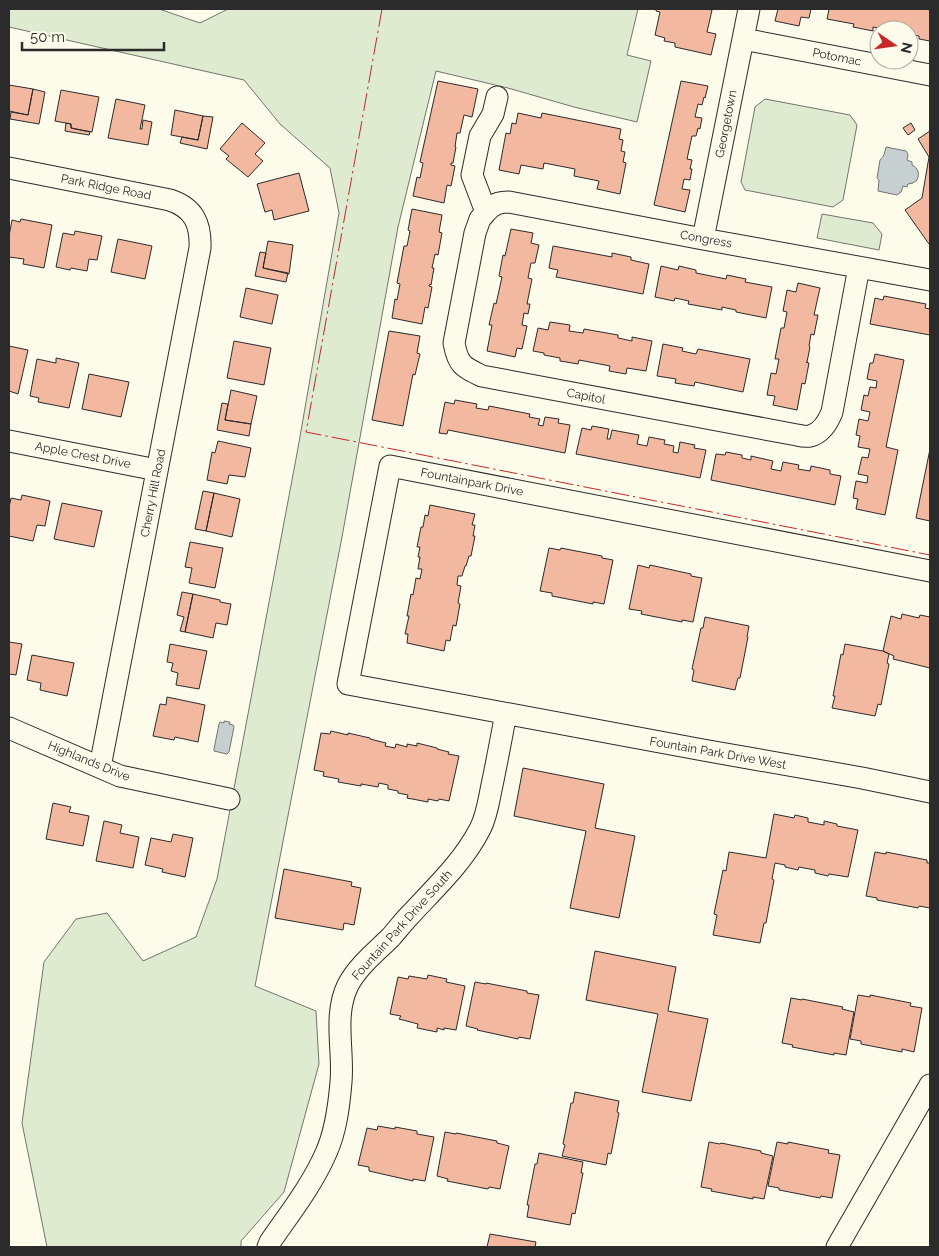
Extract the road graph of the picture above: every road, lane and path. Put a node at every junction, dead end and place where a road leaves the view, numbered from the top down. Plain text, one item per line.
1 (749, 9) edge
2 (743, 39) junction
3 (930, 75) edge
4 (497, 97) dead end
5 (9, 168) edge
6 (486, 212) junction
7 (196, 220) joint
8 (703, 239) junction
9 (859, 267) junction
10 (930, 280) edge
11 (9, 441) edge
12 (158, 470) junction
13 (930, 571) edge
14 (506, 714) junction
15 (9, 728) edge
16 (100, 767) junction
17 (930, 792) edge
18 (230, 799) dead end
19 (930, 1085) edge
20 (268, 1247) edge
21 (837, 1247) edge

1 - 2 street, Georgetown
2 - 3 street, Potomac
2 - 8 street, Georgetown
4 - 6 street
5 - 7 street, Park Ridge Road
6 - 8 street, Congress
6 - 9 street, Capitol
7 - 12 street, Cherry Hill Road
8 - 9 street, Congress
9 - 10 street, Congress
11 - 12 street, Apple Crest Drive
12 - 16 street, Cherry Hill Road
13 - 14 street, Fountainpark Drive
14 - 17 street, Fountain Park Drive West
14 - 20 street, Fountain Park Drive South
15 - 16 street, Highlands Drive
16 - 18 street, Highlands Drive
19 - 21 street

